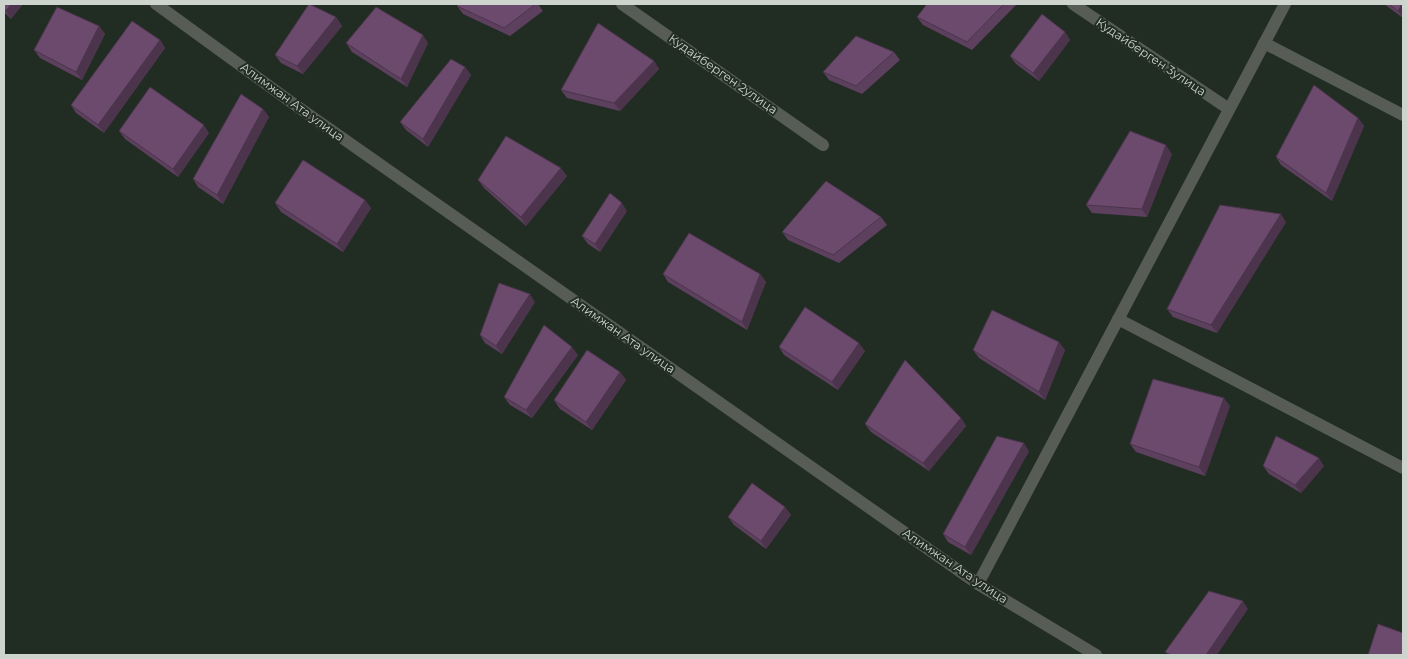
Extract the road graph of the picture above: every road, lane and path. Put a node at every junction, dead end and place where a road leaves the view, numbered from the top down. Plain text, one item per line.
1 (156, 4) edge
2 (622, 4) edge
3 (1073, 4) edge
4 (1285, 4) edge
5 (1264, 43) junction
6 (1229, 110) junction
7 (1403, 115) edge
8 (823, 145) dead end
9 (1118, 319) junction
10 (1403, 468) edge
11 (978, 584) junction
12 (1096, 655) edge

1 - 11 street, Алимжан Ата улица
2 - 8 street, Кудайберген 2улица
3 - 6 street, Кудайберген 3улица
4 - 5 street
5 - 6 street
5 - 7 street
6 - 9 street
9 - 10 street
9 - 11 street
11 - 12 street, Алимжан Ата улица

